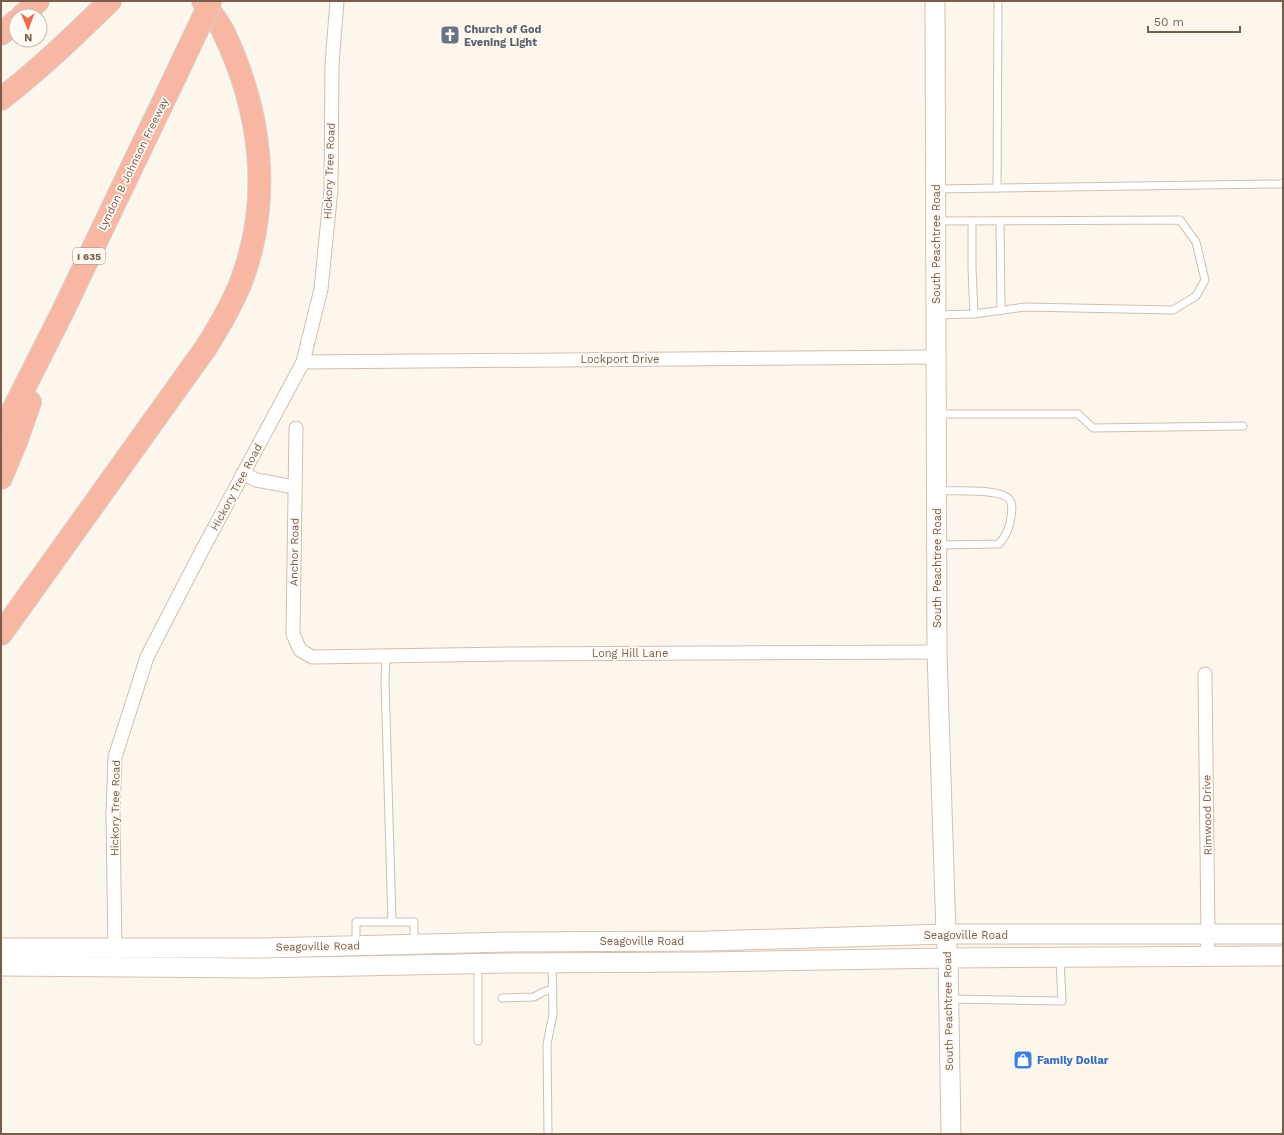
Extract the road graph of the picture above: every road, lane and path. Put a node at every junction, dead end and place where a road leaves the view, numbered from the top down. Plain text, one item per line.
1 (38, 1) edge
2 (110, 1) edge
3 (203, 1) edge
4 (211, 1) edge
5 (337, 1) edge
6 (936, 1) edge
7 (998, 1) edge
8 (31, 8) edge
9 (1, 99) edge
10 (1283, 183) edge
11 (997, 188) junction
12 (936, 189) junction
13 (936, 221) junction
14 (972, 221) junction
15 (1000, 221) junction
16 (1001, 310) junction
17 (63, 311) junction
18 (974, 314) junction
19 (936, 315) junction
20 (936, 357) junction
21 (304, 362) junction
22 (936, 414) junction
23 (1243, 426) dead end
24 (296, 428) dead end
25 (1, 434) edge
26 (243, 473) junction
27 (1, 478) edge
28 (295, 487) junction
29 (936, 491) junction
30 (937, 545) junction
31 (1, 634) edge
32 (937, 652) junction
33 (386, 656) junction
34 (322, 658) joint
35 (1205, 674) dead end
36 (392, 922) junction
37 (946, 934) junction
38 (1208, 934) junction
39 (1283, 934) edge
40 (588, 941) junction
41 (707, 941) junction
42 (414, 944) junction
43 (356, 945) junction
44 (287, 947) junction
45 (1, 948) edge
46 (115, 948) junction
47 (1283, 956) edge
48 (1208, 957) junction
49 (948, 958) junction
50 (1060, 958) junction
51 (552, 962) junction
52 (589, 962) junction
53 (708, 962) junction
54 (478, 963) junction
55 (1, 966) edge
56 (115, 966) junction
57 (287, 967) junction
58 (553, 989) junction
59 (502, 998) dead end
60 (948, 999) junction
61 (478, 1041) dead end
62 (548, 1134) edge
63 (951, 1134) edge

1 - 8 highway
2 - 9 highway
3 - 31 highway
4 - 17 highway, Lyndon B Johnson Freeway / I 635, bridge
5 - 21 street, Hickory Tree Road
6 - 12 main road, South Peachtree Road
7 - 11 lane
10 - 11 lane
11 - 12 lane
12 - 13 main road, South Peachtree Road
13 - 14 lane
13 - 19 main road, South Peachtree Road
14 - 15 lane
14 - 18 lane
15 - 16 lane
15 - 16 lane
16 - 18 lane
17 - 25 highway, Lyndon B Johnson Freeway / I 635
17 - 27 highway
18 - 19 lane
19 - 20 main road, South Peachtree Road
20 - 21 street, Lockport Drive
20 - 22 main road, South Peachtree Road
21 - 26 street, Hickory Tree Road
22 - 23 lane
22 - 29 main road, South Peachtree Road
24 - 28 street, Anchor Road
26 - 28 street
26 - 46 street, Hickory Tree Road
28 - 34 street, Anchor Road
29 - 30 main road, South Peachtree Road
29 - 30 lane
30 - 32 main road, South Peachtree Road
32 - 33 street, Long Hill Lane
32 - 37 main road, South Peachtree Road
33 - 34 street, Long Hill Lane
33 - 36 lane
35 - 38 street, Rimwood Drive
36 - 42 lane
36 - 43 lane
37 - 38 main road, Seagoville Road
37 - 41 main road, Seagoville Road
37 - 49 main road, South Peachtree Road
38 - 39 main road, Seagoville Road
38 - 48 street, Rimwood Drive
40 - 41 main road, Seagoville Road
40 - 42 main road, Seagoville Road
40 - 52 main road
41 - 53 main road
42 - 43 main road, Seagoville Road
43 - 44 main road, Seagoville Road
44 - 46 main road, Seagoville Road
44 - 57 main road
45 - 46 main road, Seagoville Road
46 - 56 street, Hickory Tree Road
47 - 48 main road, Seagoville Road
48 - 50 main road, Seagoville Road
49 - 50 main road, Seagoville Road
49 - 53 main road, Seagoville Road
49 - 60 main road, South Peachtree Road
50 - 60 lane
51 - 52 main road, Seagoville Road
51 - 54 main road, Seagoville Road
51 - 58 lane
52 - 53 main road, Seagoville Road
54 - 57 main road, Seagoville Road
54 - 61 lane
55 - 56 main road, Seagoville Road
56 - 57 main road, Seagoville Road
58 - 59 lane
58 - 62 lane
60 - 63 main road, South Peachtree Road

